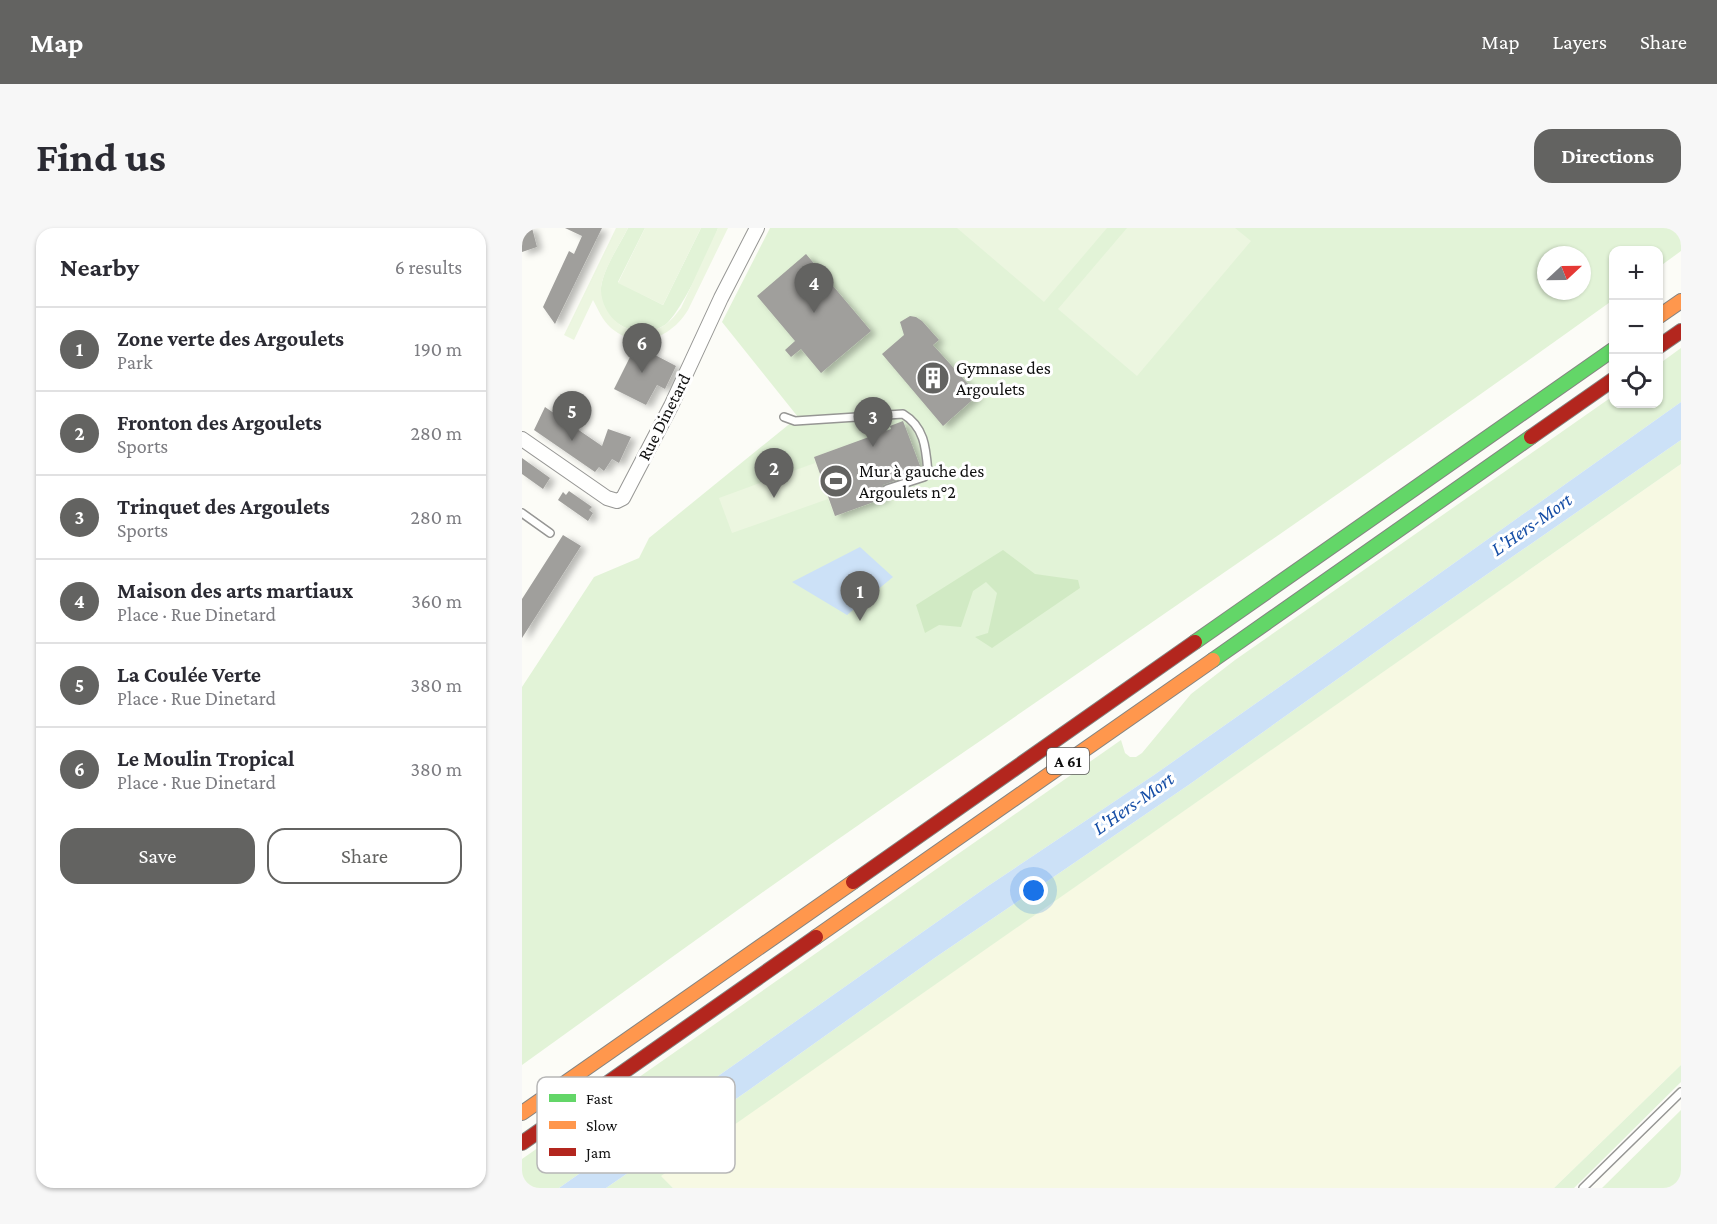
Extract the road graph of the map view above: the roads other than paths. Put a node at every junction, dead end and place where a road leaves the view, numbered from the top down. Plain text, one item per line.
1 (757, 228) edge
2 (1681, 301) edge
3 (1663, 314) edge
4 (1681, 331) edge
5 (1663, 344) edge
6 (1609, 352) edge
7 (1609, 382) edge
8 (784, 417) dead end
9 (522, 439) edge
10 (887, 489) dead end
11 (522, 513) edge
12 (550, 533) dead end
13 (573, 1077) edge
14 (616, 1077) edge
15 (1681, 1092) edge
16 (537, 1103) edge
17 (522, 1113) edge
18 (537, 1133) edge
19 (522, 1143) edge
20 (1583, 1188) edge

1 - 9 street, Rue Dinetard
2 - 3 highway
4 - 5 highway
6 - 13 highway, A 61
7 - 14 highway, A 61
8 - 10 lane
11 - 12 lane
15 - 20 lane
16 - 17 highway, A 61
18 - 19 highway, A 61

